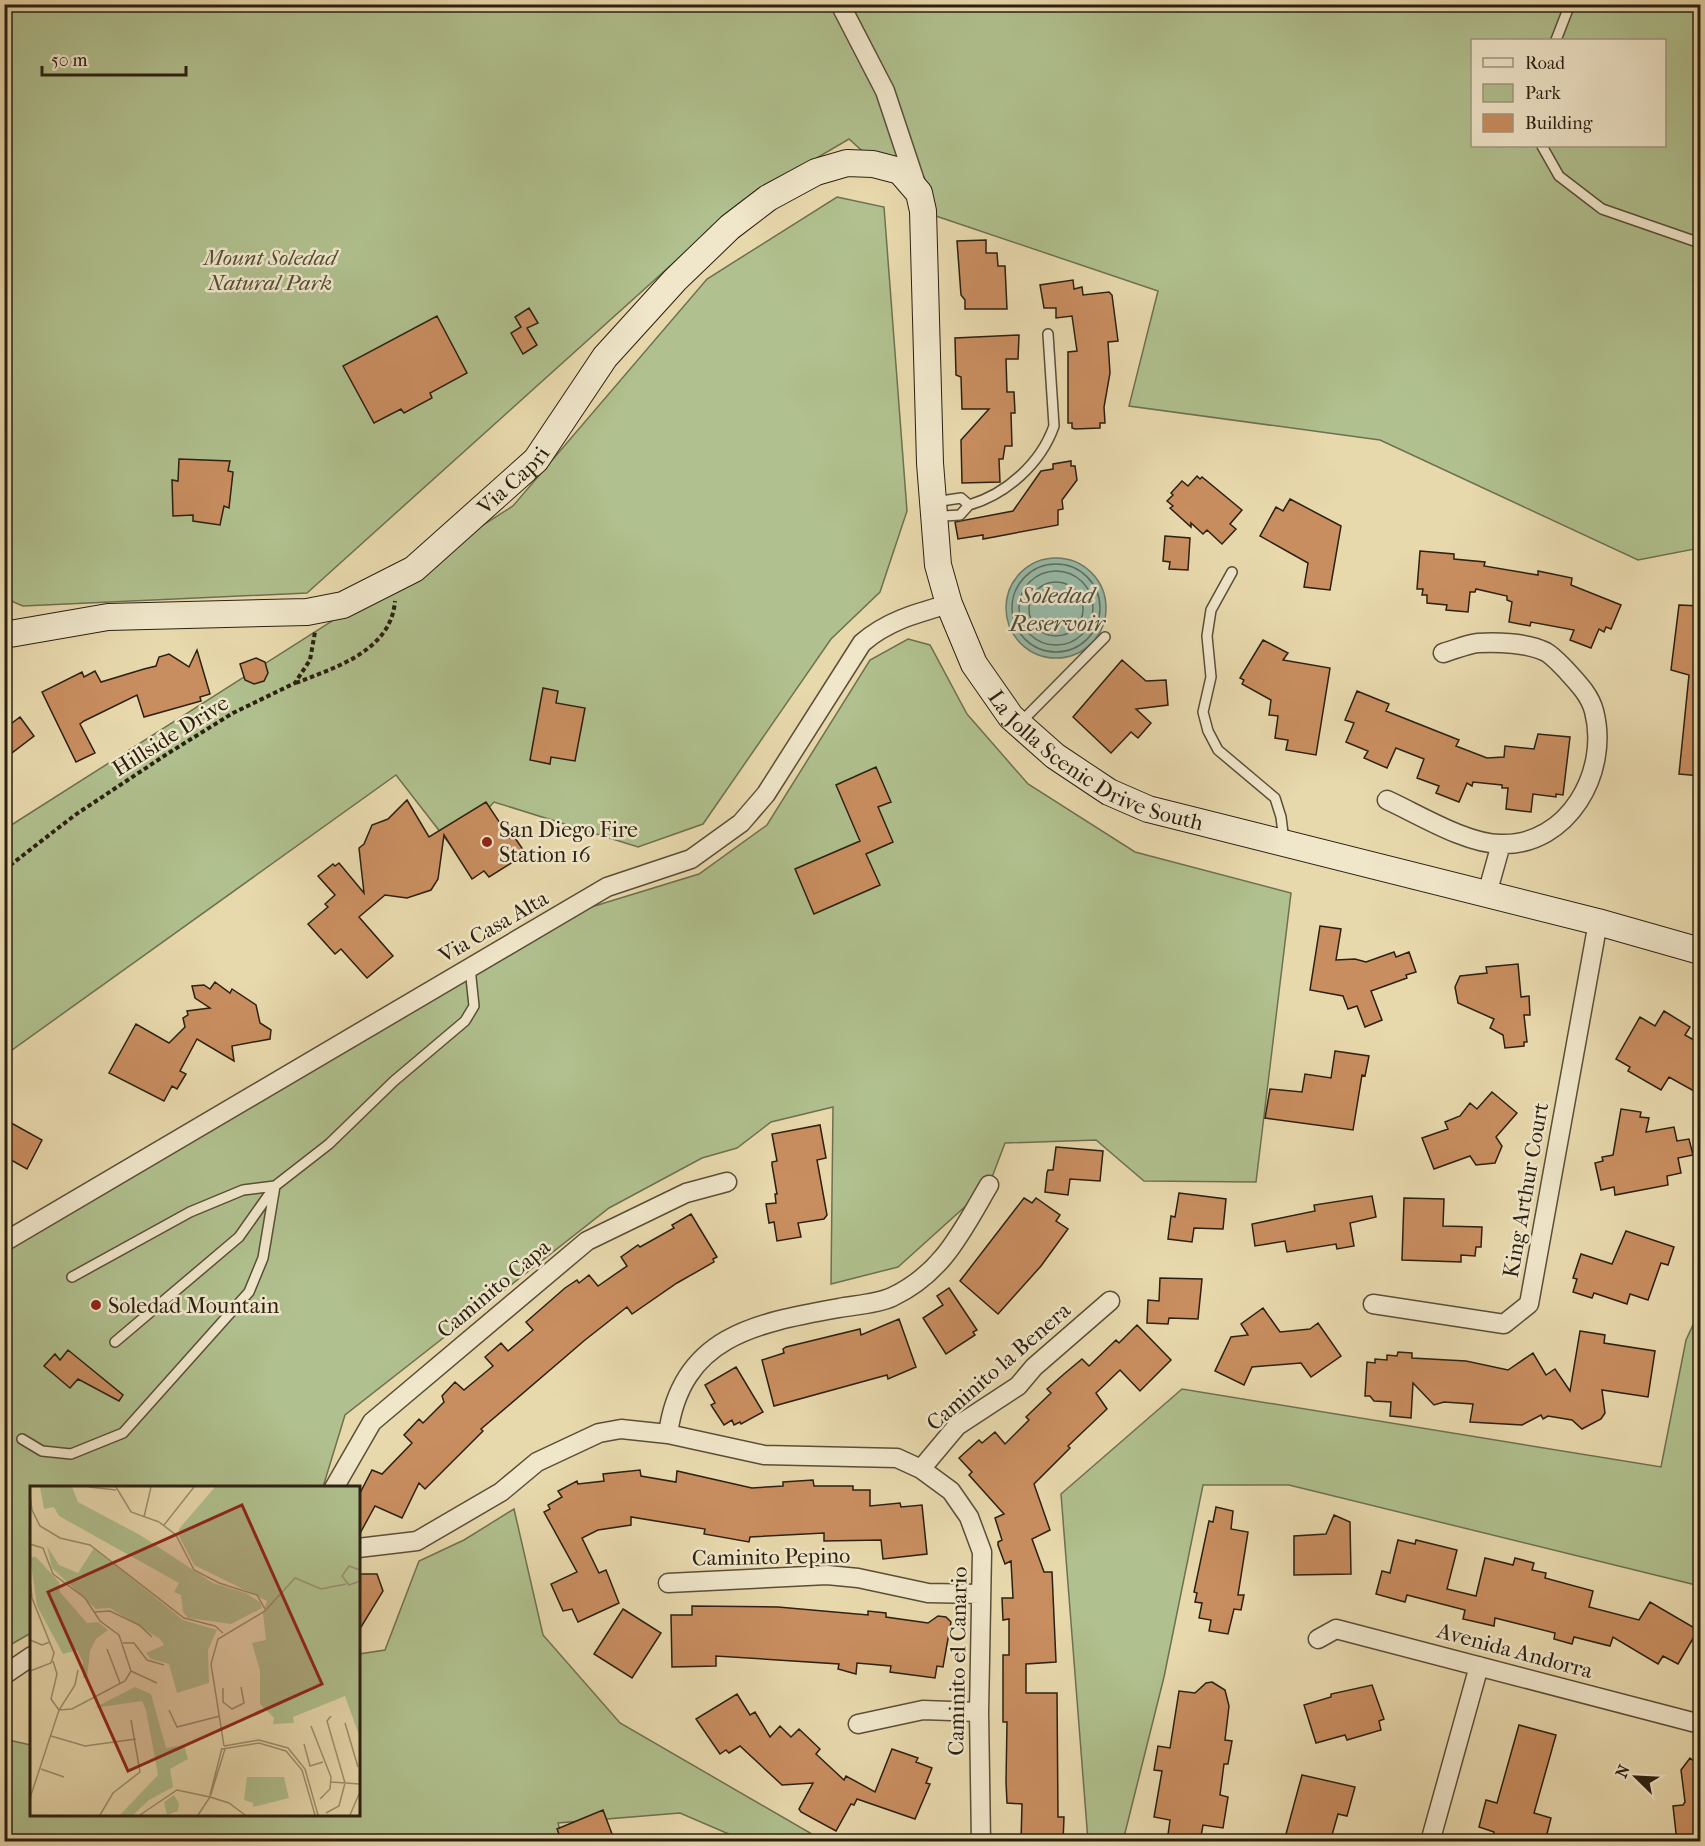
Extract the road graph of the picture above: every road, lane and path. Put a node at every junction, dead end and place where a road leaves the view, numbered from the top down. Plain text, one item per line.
1 (840, 4) edge
2 (1570, 4) edge
3 (1556, 39) edge
4 (1543, 147) edge
5 (919, 193) junction
6 (1701, 243) edge
7 (1048, 334) dead end
8 (969, 505) junction
9 (934, 508) junction
10 (1232, 572) dead end
11 (394, 579) junction
12 (949, 604) junction
13 (307, 612) junction
14 (4, 634) edge
15 (1105, 637) dead end
16 (1443, 653) dead end
17 (295, 683) junction
18 (1019, 724) junction
19 (1386, 800) dead end
20 (1284, 843) junction
21 (1501, 844) junction
22 (4, 870) edge
23 (1487, 894) junction
24 (1598, 922) junction
25 (1701, 951) edge
26 (470, 968) junction
27 (727, 1182) dead end
28 (989, 1185) dead end
29 (275, 1186) junction
30 (4, 1242) edge
31 (72, 1277) dead end
32 (1110, 1301) dead end
33 (1373, 1304) dead end
34 (115, 1342) dead end
35 (668, 1434) junction
36 (22, 1439) dead end
37 (921, 1469) junction
38 (335, 1486) edge
39 (360, 1548) edge
40 (668, 1583) dead end
41 (981, 1594) junction
42 (1318, 1639) dead end
43 (30, 1657) edge
44 (1479, 1666) junction
45 (4, 1675) edge
46 (979, 1712) junction
47 (858, 1724) dead end
48 (1701, 1724) edge
49 (981, 1842) edge
50 (1430, 1842) edge

1 - 5 street
2 - 3 lane
4 - 6 lane
5 - 9 street, La Jolla Scenic Drive South
5 - 11 street, Via Capri
7 - 8 lane
8 - 9 lane
8 - 9 lane
9 - 12 street, La Jolla Scenic Drive South
10 - 20 lane
11 - 13 street, Via Capri
11 - 17 path, Hillside Drive
12 - 18 street, La Jolla Scenic Drive South
12 - 26 street, Via Casa Alta
13 - 14 street, Via Capri
13 - 17 path
15 - 18 lane
16 - 21 street
17 - 22 path, Hillside Drive
18 - 20 street, La Jolla Scenic Drive South
19 - 21 street
20 - 23 street, La Jolla Scenic Drive South
21 - 23 street
23 - 24 street, La Jolla Scenic Drive South
24 - 25 street, La Jolla Scenic Drive South
24 - 33 street, King Arthur Court
26 - 29 lane
26 - 30 street, Via Casa Alta
27 - 38 street, Caminito Capa
28 - 35 street
29 - 31 lane
29 - 34 lane
29 - 36 lane
32 - 37 street, Caminito la Benera
35 - 37 street, Caminito el Canario
35 - 39 street, Caminito el Canario
37 - 41 street, Caminito el Canario
40 - 41 street, Caminito Pepino
41 - 46 street, Caminito el Canario
42 - 44 street, Avenida Andorra
43 - 45 street
44 - 48 street, Avenida Andorra
44 - 50 street
46 - 47 street
46 - 49 street, Caminito el Canario

